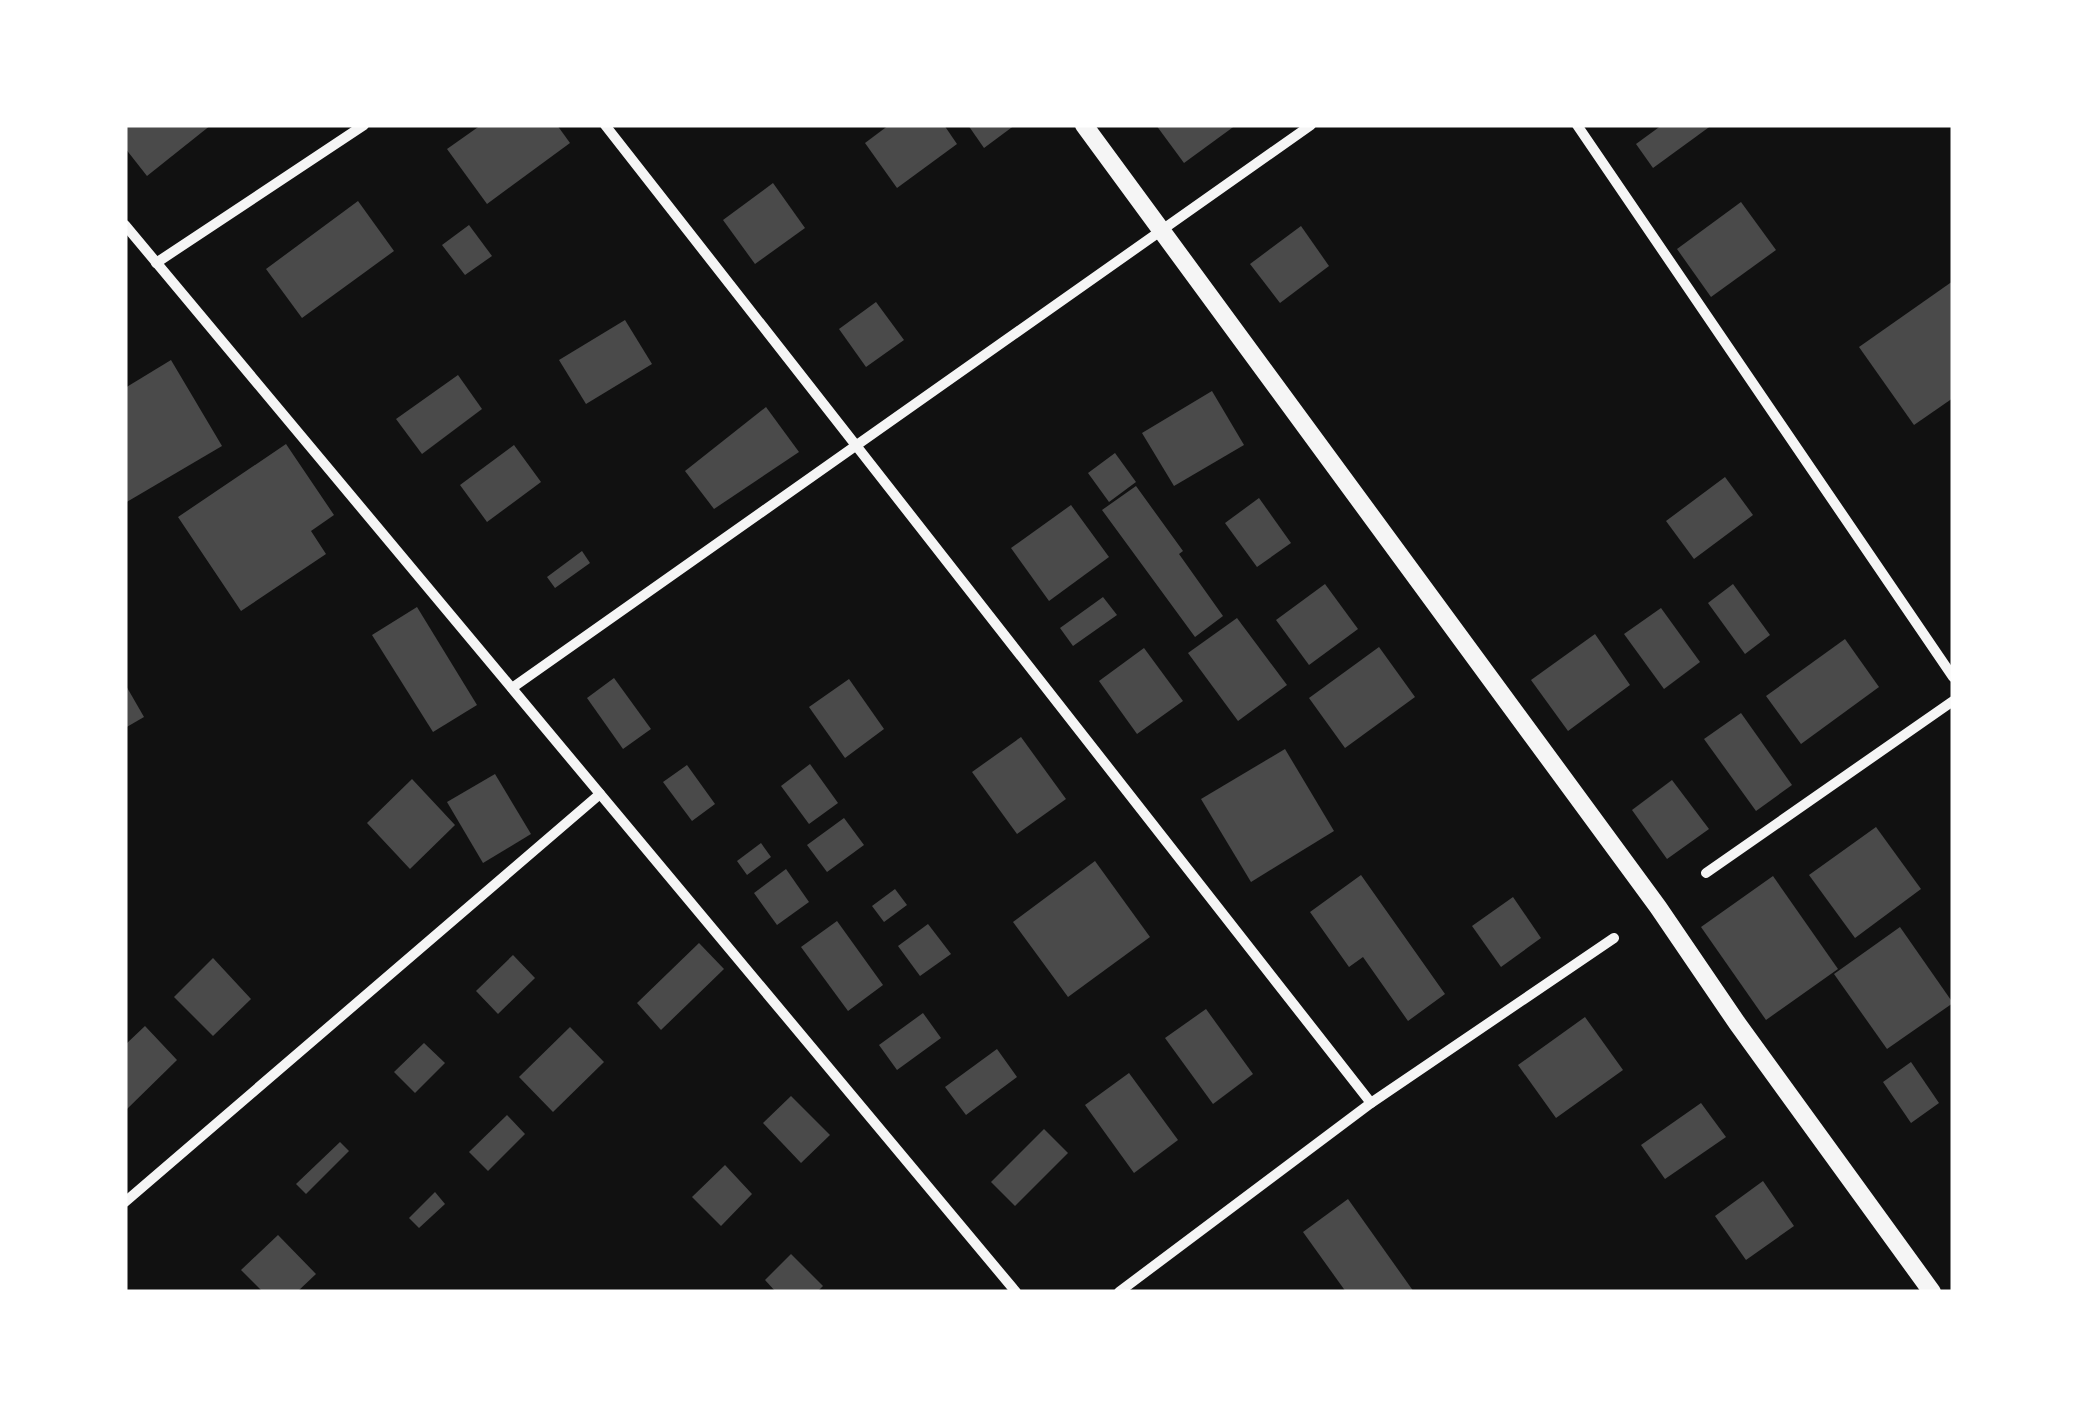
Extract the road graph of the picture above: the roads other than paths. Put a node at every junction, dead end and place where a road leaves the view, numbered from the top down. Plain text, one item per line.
1 (364, 125) edge
2 (605, 125) edge
3 (1084, 125) edge
4 (1312, 125) edge
5 (1577, 125) edge
6 (125, 225) edge
7 (1163, 230) junction
8 (156, 262) junction
9 (858, 446) junction
10 (1953, 676) edge
11 (512, 688) junction
12 (1953, 701) edge
13 (600, 794) junction
14 (1706, 873) dead end
15 (1614, 938) dead end
16 (1371, 1103) junction
17 (125, 1202) edge
18 (1016, 1292) edge
19 (1118, 1292) edge
20 (1932, 1292) edge

1 - 8 street
2 - 9 street
3 - 7 street
4 - 7 street
5 - 10 street
6 - 8 street
7 - 9 street
7 - 20 street
8 - 11 street
9 - 11 street
9 - 16 street
11 - 13 street
12 - 14 street
13 - 17 street
13 - 18 street
15 - 16 street
16 - 19 street

